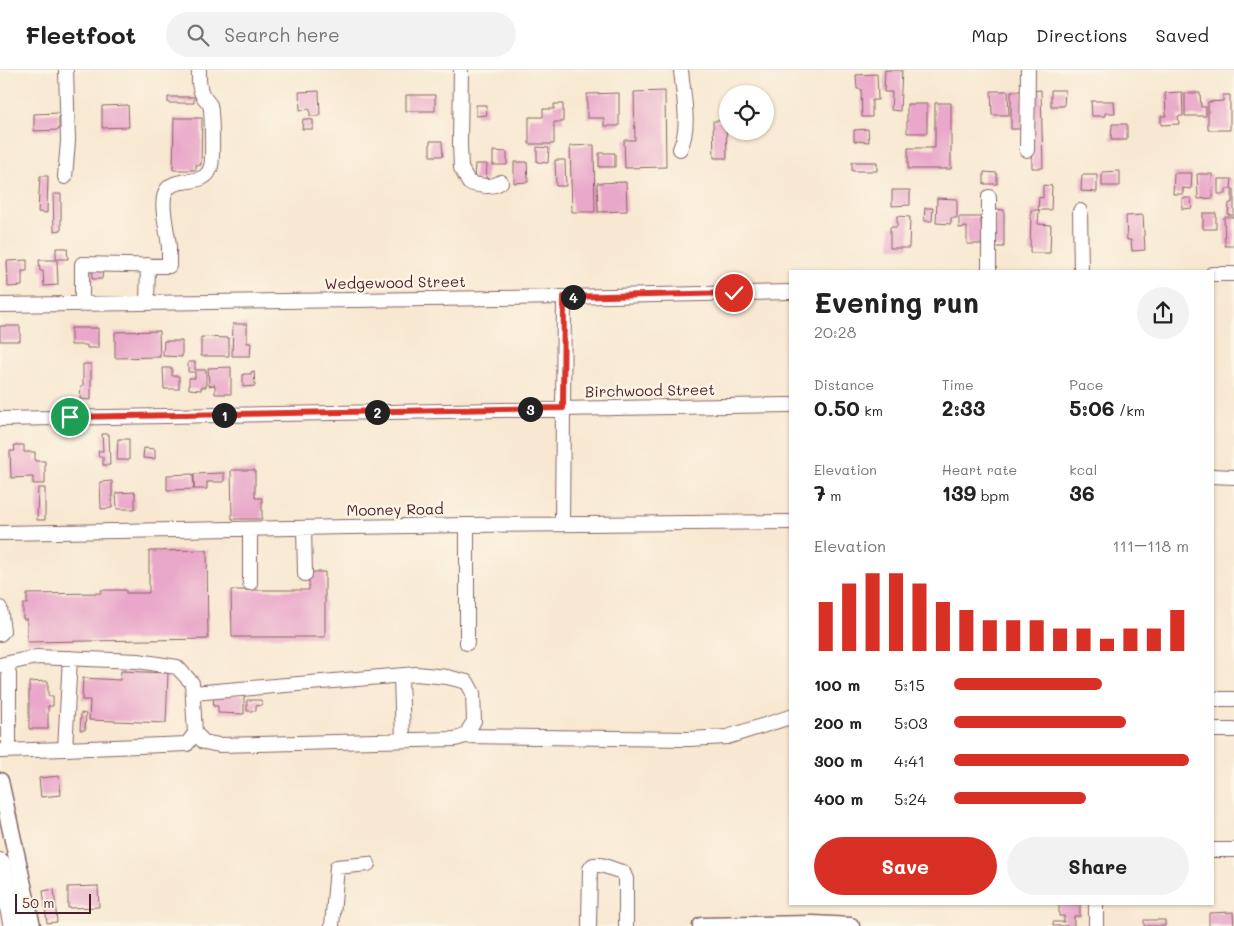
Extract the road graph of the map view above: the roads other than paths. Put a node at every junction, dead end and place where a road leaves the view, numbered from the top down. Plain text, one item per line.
1 (66, 70) edge
2 (199, 70) edge
3 (461, 70) edge
4 (681, 70) edge
5 (1028, 70) edge
6 (680, 149) dead end
7 (1027, 150) dead end
8 (65, 177) dead end
9 (501, 182) dead end
10 (989, 197) dead end
11 (1080, 211) dead end
12 (148, 266) junction
13 (989, 270) edge
14 (1081, 270) edge
15 (1214, 274) edge
16 (1234, 274) edge
17 (789, 292) edge
18 (564, 297) junction
19 (148, 303) junction
20 (82, 304) junction
21 (0, 305) edge
22 (789, 405) edge
23 (563, 408) junction
24 (0, 418) edge
25 (1214, 476) edge
26 (1234, 477) edge
27 (789, 522) edge
28 (562, 524) junction
29 (467, 525) junction
30 (304, 528) junction
31 (250, 529) junction
32 (0, 533) edge
33 (305, 574) dead end
34 (250, 583) dead end
35 (0, 608) edge
36 (0, 634) edge
37 (467, 643) dead end
38 (70, 658) junction
39 (3, 664) edge
40 (401, 676) junction
41 (193, 692) junction
42 (1214, 699) edge
43 (1234, 699) edge
44 (789, 717) edge
45 (1214, 730) edge
46 (1234, 730) edge
47 (195, 733) junction
48 (465, 736) junction
49 (403, 740) junction
50 (4, 750) edge
51 (65, 750) junction
52 (0, 782) edge
53 (1214, 850) edge
54 (1234, 850) edge
55 (0, 863) edge
56 (368, 864) dead end
57 (1096, 905) edge
58 (14, 926) edge
59 (32, 926) edge
60 (332, 926) edge
61 (589, 926) edge
62 (626, 926) edge
63 (700, 926) edge
64 (851, 926) edge
65 (1096, 926) edge

1 - 8 street
2 - 12 street
3 - 9 street
4 - 6 street
5 - 7 street
10 - 13 street
11 - 14 street
12 - 19 street
12 - 20 street
15 - 16 street
17 - 18 street, Wedgewood Street
18 - 19 street, Wedgewood Street
18 - 23 street
19 - 20 street, Wedgewood Street
20 - 21 street, Wedgewood Street
22 - 23 street, Birchwood Street
23 - 24 street, Birchwood Street
23 - 28 street
25 - 26 street
27 - 28 street, Mooney Road
28 - 29 street, Mooney Road
29 - 30 street, Mooney Road
29 - 37 street
30 - 31 street, Mooney Road
30 - 33 street
31 - 32 street, Mooney Road
31 - 34 street
35 - 36 street
38 - 39 street
38 - 41 street
38 - 51 street
39 - 50 street
40 - 41 street
40 - 48 street
40 - 49 street
41 - 47 street
42 - 43 street
44 - 48 street
45 - 46 street
47 - 49 street
47 - 51 street
48 - 49 street
50 - 51 street
52 - 59 main road
53 - 54 street
55 - 58 highway
56 - 60 street
57 - 65 street
61 - 62 street
63 - 64 main road

